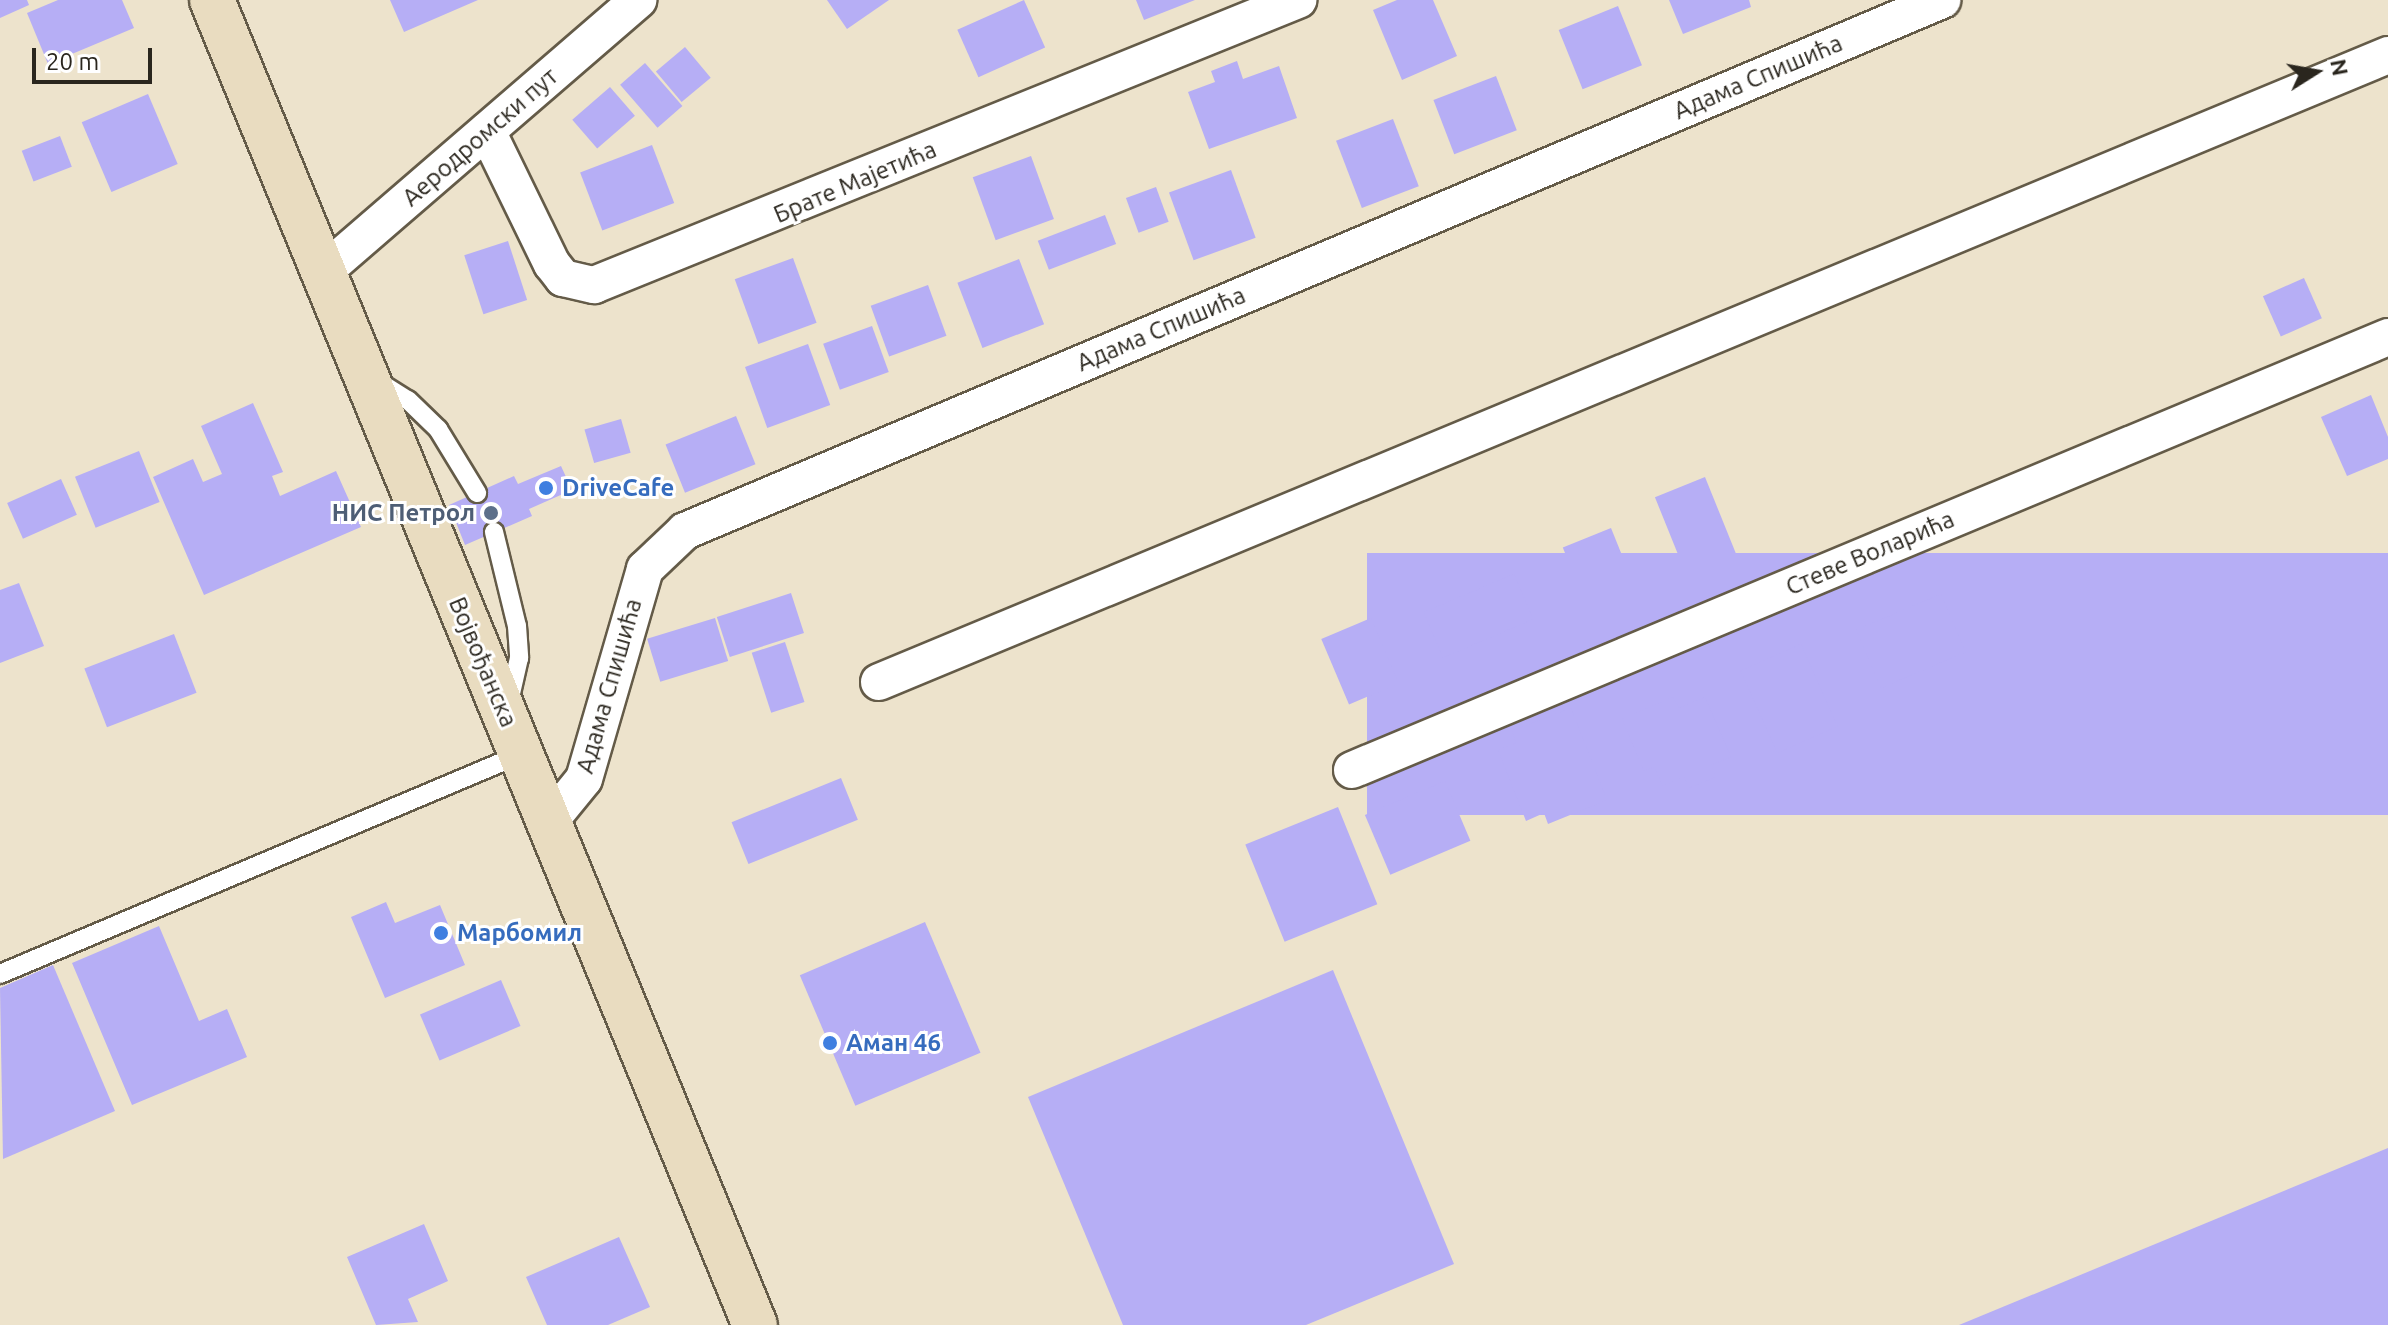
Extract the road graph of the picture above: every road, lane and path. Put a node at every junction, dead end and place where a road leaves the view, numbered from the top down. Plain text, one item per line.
1 (212, 0) edge
2 (638, 0) edge
3 (1298, 0) edge
4 (1942, 0) edge
5 (2388, 55) edge
6 (487, 131) junction
7 (322, 273) junction
8 (2388, 337) edge
9 (362, 373) junction
10 (477, 493) dead end
11 (494, 532) dead end
12 (879, 682) dead end
13 (514, 736) junction
14 (1352, 770) dead end
15 (549, 822) junction
16 (0, 974) edge
17 (755, 1325) edge

1 - 7 main road, Војвођанска
2 - 6 street, Аеродромски пут
3 - 6 street, Брате Мајетића
4 - 15 street, Адама Спишића
5 - 12 street
6 - 7 street, Аеродромски пут
7 - 9 main road, Војвођанска
8 - 14 street, Стеве Воларића
9 - 10 lane
9 - 13 main road, Војвођанска
11 - 13 lane
13 - 15 main road, Војвођанска
13 - 16 lane
15 - 17 main road, Војвођанска

